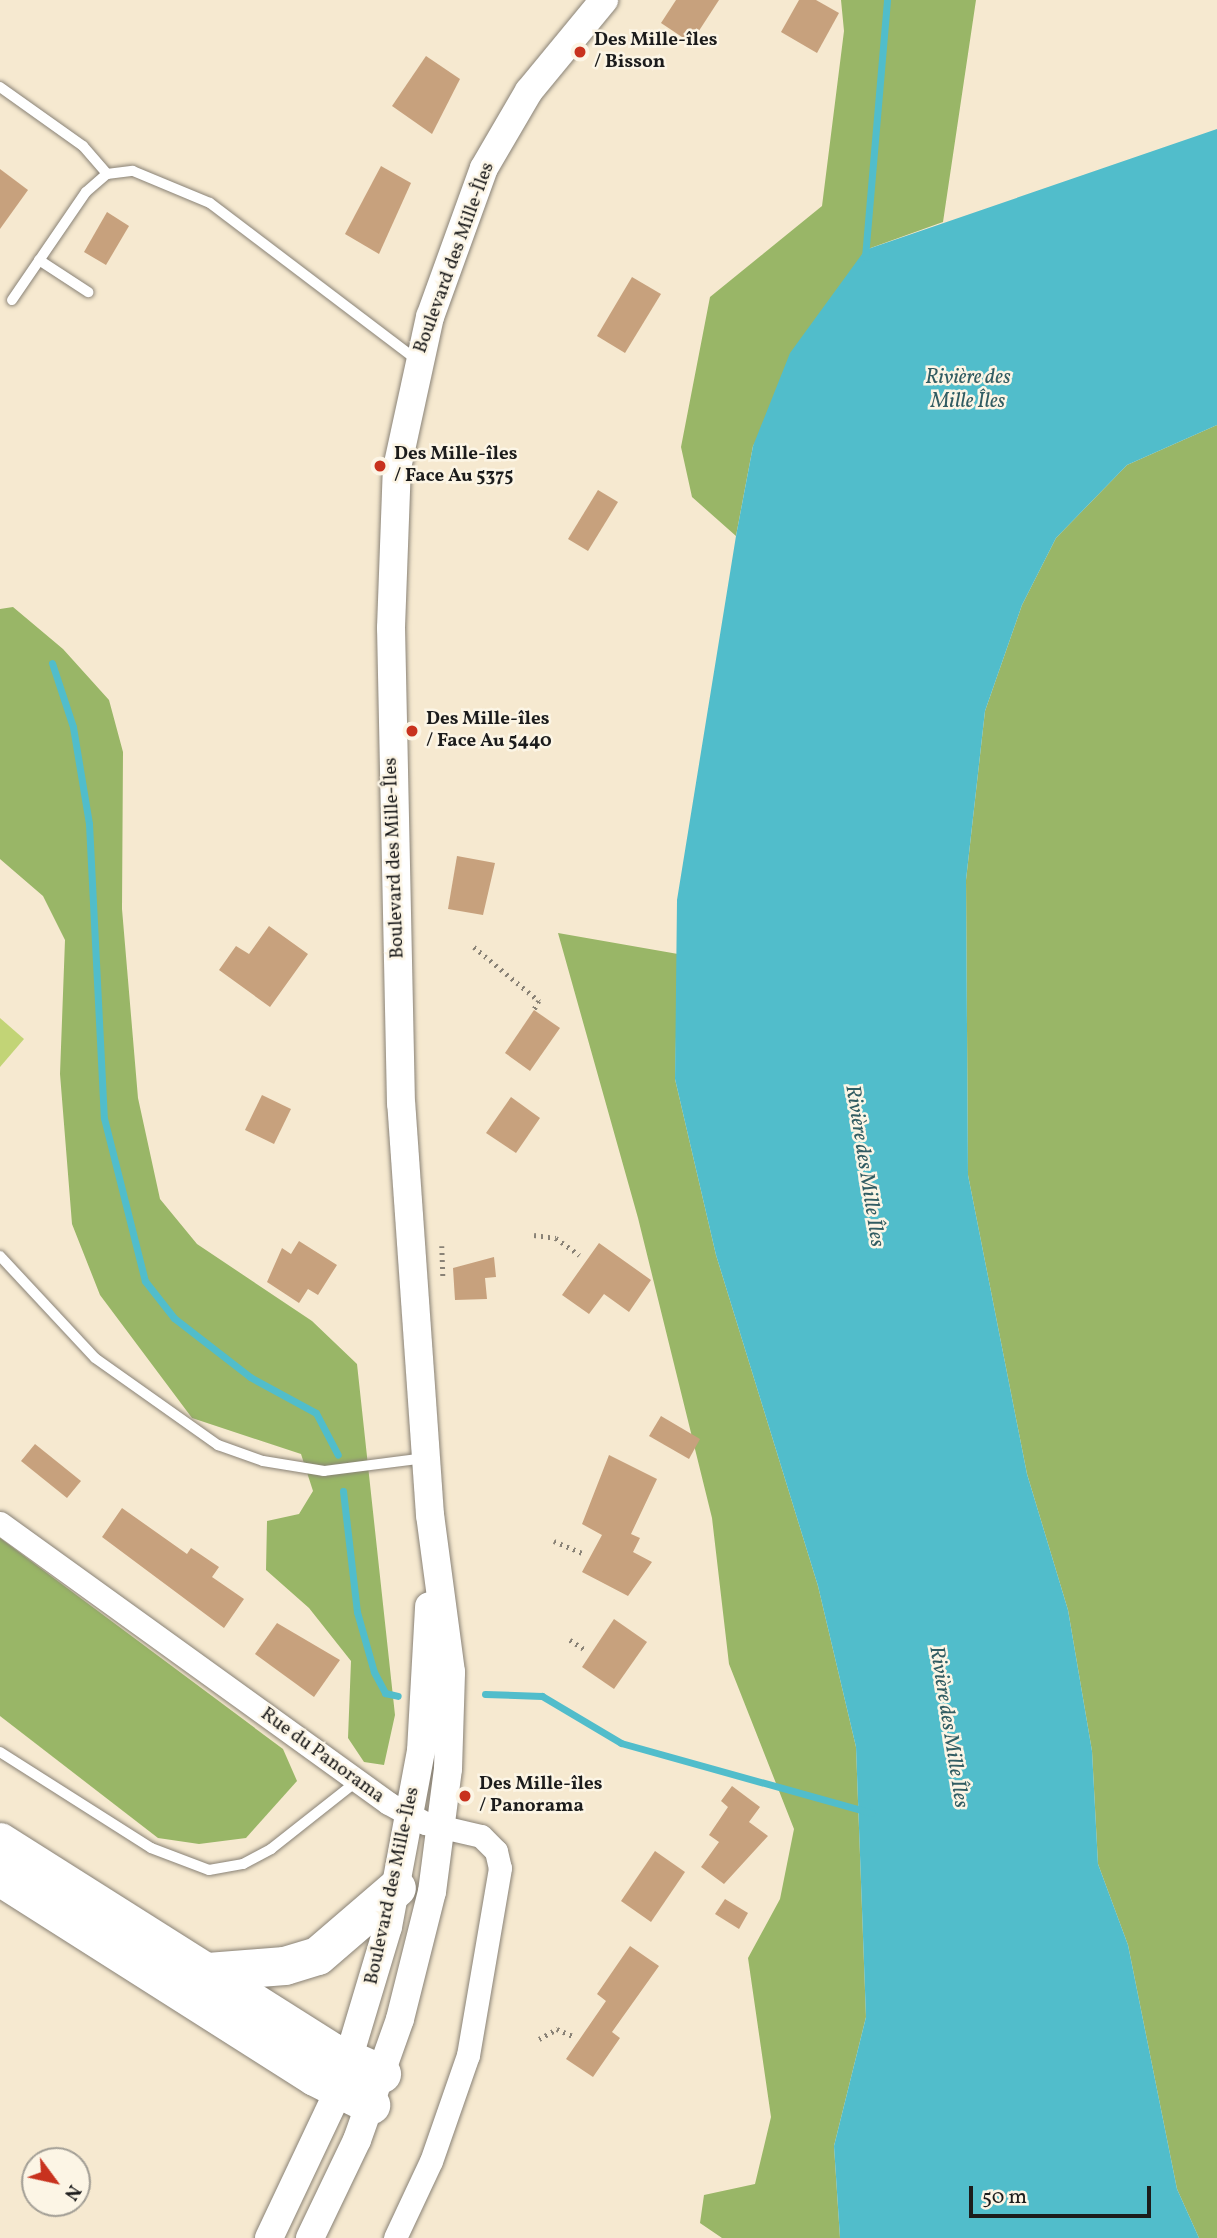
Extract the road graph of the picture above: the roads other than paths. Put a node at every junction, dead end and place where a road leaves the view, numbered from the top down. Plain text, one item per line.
1 (604, 0) edge
2 (0, 88) edge
3 (107, 174) junction
4 (39, 260) junction
5 (88, 292) dead end
6 (12, 300) dead end
7 (418, 361) junction
8 (0, 1256) edge
9 (426, 1458) junction
10 (430, 1515) junction
11 (0, 1523) edge
12 (0, 1752) edge
13 (356, 1781) junction
14 (411, 1817) junction
15 (441, 1826) junction
16 (0, 1842) edge
17 (0, 1877) edge
18 (397, 1888) junction
19 (208, 1972) junction
20 (360, 2083) junction
21 (269, 2238) edge
22 (310, 2238) edge
23 (395, 2238) edge

1 - 7 street, Boulevard des Mille-Îles
2 - 3 lane
3 - 4 lane
3 - 7 lane
4 - 5 lane
4 - 6 lane
7 - 9 street, Boulevard des Mille-Îles
8 - 9 lane
9 - 10 street, Boulevard des Mille-Îles
10 - 14 street, Boulevard des Mille-Îles
10 - 15 street, Boulevard des Mille-Îles
11 - 13 street, Rue du Panorama
12 - 13 lane
13 - 14 street, Rue du Panorama
14 - 15 street, Rue du Panorama
14 - 18 street, Boulevard des Mille-Îles
15 - 20 street, Boulevard des Mille-Îles
15 - 23 street, Rue du Panorama
16 - 19 highway
17 - 20 highway
18 - 19 highway
18 - 20 street, Boulevard des Mille-Îles
19 - 20 highway
20 - 21 street, Boulevard des Mille-Îles
20 - 22 street, Boulevard des Mille-Îles

